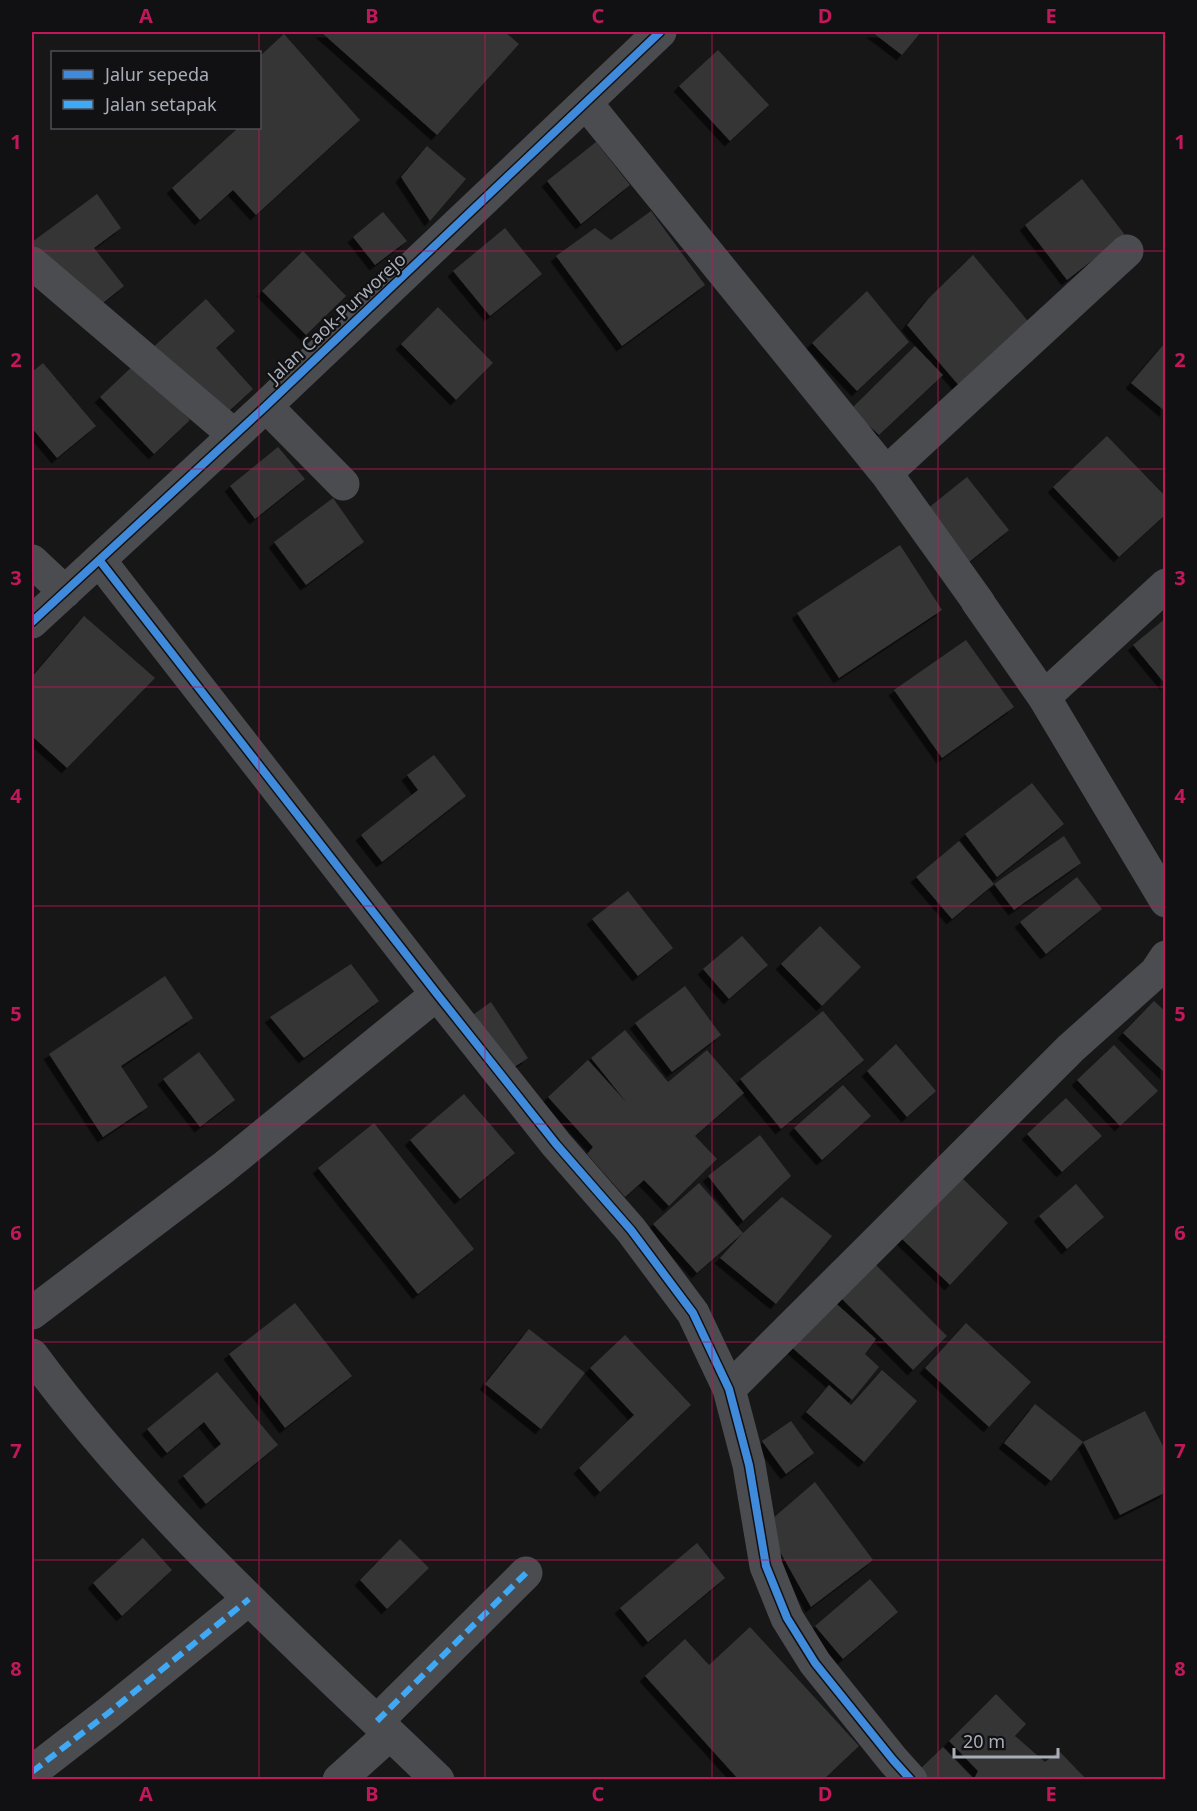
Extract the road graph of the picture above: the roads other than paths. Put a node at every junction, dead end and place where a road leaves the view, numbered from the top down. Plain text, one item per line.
1 (660, 32) edge
2 (586, 103) junction
3 (1127, 251) dead end
4 (32, 263) edge
5 (266, 406) junction
6 (234, 435) junction
7 (886, 473) junction
8 (344, 484) dead end
9 (32, 561) edge
10 (100, 561) junction
11 (1166, 585) edge
12 (65, 592) junction
13 (32, 622) edge
14 (1044, 698) junction
15 (1166, 901) edge
16 (1166, 957) edge
17 (437, 994) junction
18 (32, 1313) edge
19 (32, 1355) edge
20 (729, 1389) junction
21 (526, 1574) dead end
22 (249, 1599) junction
23 (383, 1727) junction
24 (32, 1772) edge
25 (339, 1779) edge
26 (438, 1779) edge
27 (911, 1779) edge

1 - 2 street, Jalan Caok-Purworejo
2 - 5 street, Jalan Caok-Purworejo
2 - 7 street
3 - 7 street
4 - 6 street
5 - 6 street, Jalan Caok-Purworejo
5 - 8 street
6 - 10 street, Jalan Caok-Purworejo
7 - 14 street
9 - 12 street
10 - 12 street, Jalan Caok-Purworejo
10 - 17 street
11 - 14 street
12 - 13 street, Jalan Caok-Purworejo
14 - 15 street
16 - 20 street
17 - 18 street
17 - 20 street
19 - 22 street
20 - 27 street
21 - 23 street
22 - 23 street
22 - 24 street
23 - 25 street
23 - 26 street

